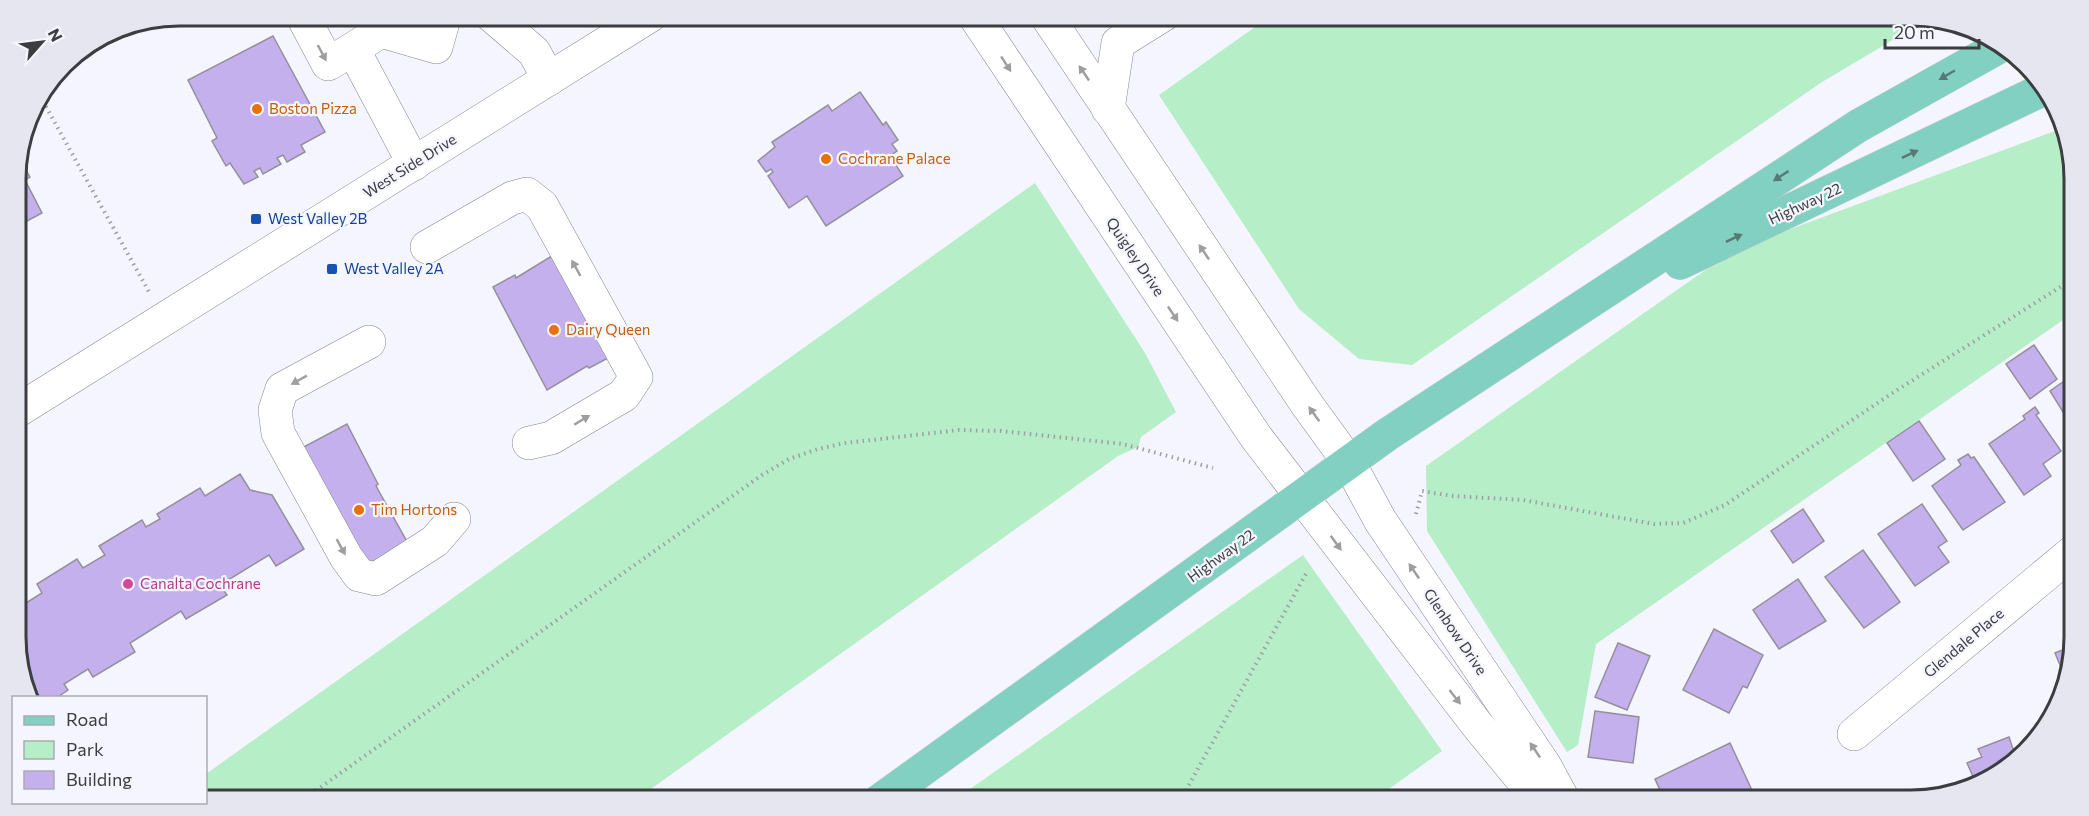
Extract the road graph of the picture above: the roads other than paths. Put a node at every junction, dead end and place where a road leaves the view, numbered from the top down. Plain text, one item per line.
1 (308, 26) edge
2 (380, 26) edge
3 (390, 26) edge
4 (442, 26) edge
5 (504, 26) edge
6 (633, 26) edge
7 (981, 26) edge
8 (1053, 26) edge
9 (1143, 26) edge
10 (353, 49) junction
11 (1994, 50) edge
12 (549, 78) junction
13 (2037, 92) edge
14 (1108, 109) junction
15 (414, 164) junction
16 (427, 247) dead end
17 (1567, 316) junction
18 (374, 351) dead end
19 (26, 405) edge
20 (529, 443) dead end
21 (1348, 461) junction
22 (1301, 496) junction
23 (454, 519) dead end
24 (2064, 559) edge
25 (1854, 734) dead end
26 (894, 790) edge
27 (1531, 790) edge
28 (1558, 790) edge

1 -> 10 street
2 - 10 street
3 - 4 street
5 - 12 street
6 - 12 street, West Side Drive
7 -> 22 street, Quigley Drive
14 -> 8 street
9 - 14 street
10 - 15 street
11 -> 17 main road, Highway 22
12 - 15 street, West Side Drive
17 -> 13 main road, Highway 22
21 -> 14 street
15 - 19 street, West Side Drive
20 -> 16 street
17 - 21 main road, Highway 22
18 -> 23 street
21 - 22 main road, Highway 22
28 -> 21 street, Glenbow Drive
22 - 26 main road, Highway 22
22 -> 27 street
24 - 25 street, Glendale Place

